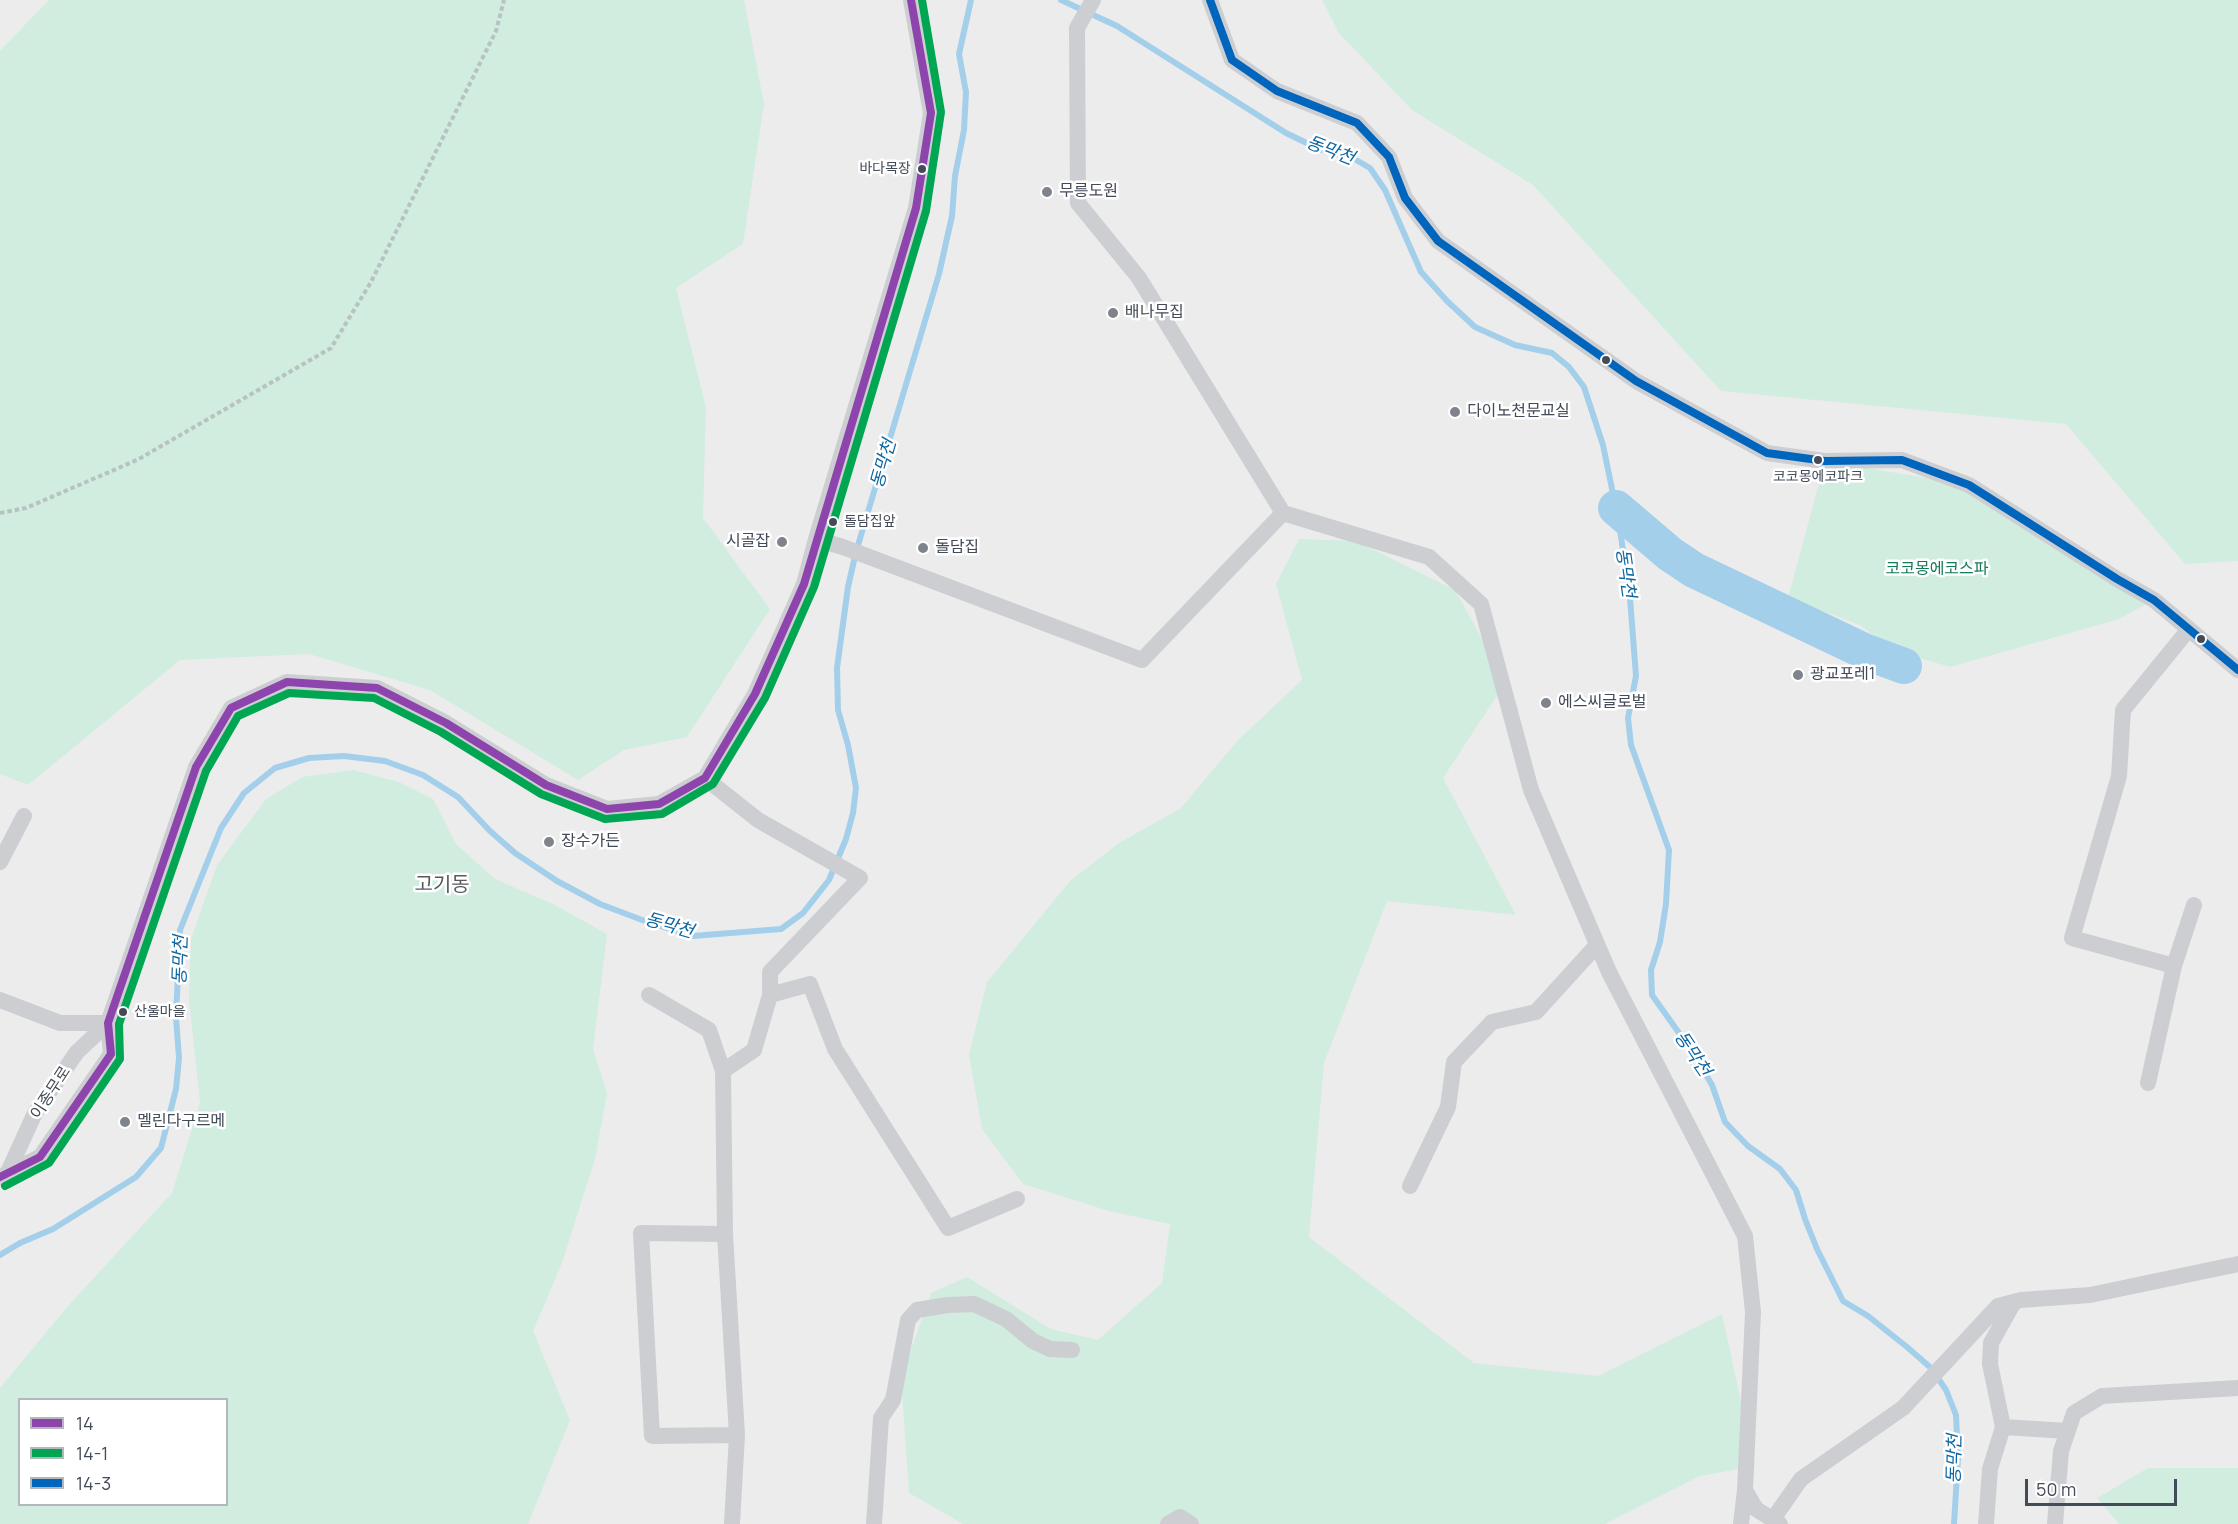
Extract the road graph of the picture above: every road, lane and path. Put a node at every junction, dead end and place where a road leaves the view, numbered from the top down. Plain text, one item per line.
1 (504, 0) edge
2 (911, 0) edge
3 (1093, 0) edge
4 (1210, 0) edge
5 (0, 513) edge
6 (1283, 513) junction
7 (816, 539) junction
8 (2189, 629) junction
9 (2238, 670) edge
10 (705, 778) junction
11 (24, 816) dead end
12 (0, 862) edge
13 (2194, 905) dead end
14 (1597, 945) junction
15 (2174, 966) junction
16 (649, 995) dead end
17 (770, 995) junction
18 (0, 1000) edge
19 (108, 1023) junction
20 (723, 1071) junction
21 (2148, 1083) dead end
22 (4, 1175) edge
23 (1410, 1186) dead end
24 (1017, 1199) dead end
25 (725, 1234) junction
26 (2238, 1264) edge
27 (2014, 1302) junction
28 (1072, 1350) dead end
29 (2238, 1388) edge
30 (2003, 1427) junction
31 (2068, 1431) junction
32 (737, 1435) junction
33 (1745, 1490) junction
34 (1777, 1522) edge
35 (732, 1524) edge
36 (874, 1524) edge
37 (1168, 1524) edge
38 (1191, 1524) edge
39 (1741, 1524) edge
40 (1986, 1524) edge
41 (2055, 1524) edge

1 - 5 path
2 - 7 street, 이종무로
3 - 6 street
4 - 8 street
6 - 7 street
6 - 14 street
7 - 10 street, 이종무로
8 - 9 street
8 - 15 street
10 - 17 street
10 - 19 street, 이종무로
11 - 12 street
13 - 15 street
14 - 23 street
14 - 33 street
15 - 21 street
16 - 20 street
17 - 20 street
17 - 24 street
18 - 19 street
19 - 22 street, 이종무로
19 - 22 street, 이종무로
20 - 25 street
25 - 32 street
25 - 32 street
26 - 27 street
27 - 30 street
27 - 34 street
28 - 36 street
29 - 31 street
30 - 31 street
30 - 40 street
31 - 41 street
32 - 35 street
33 - 34 street
33 - 39 street
37 - 38 street

